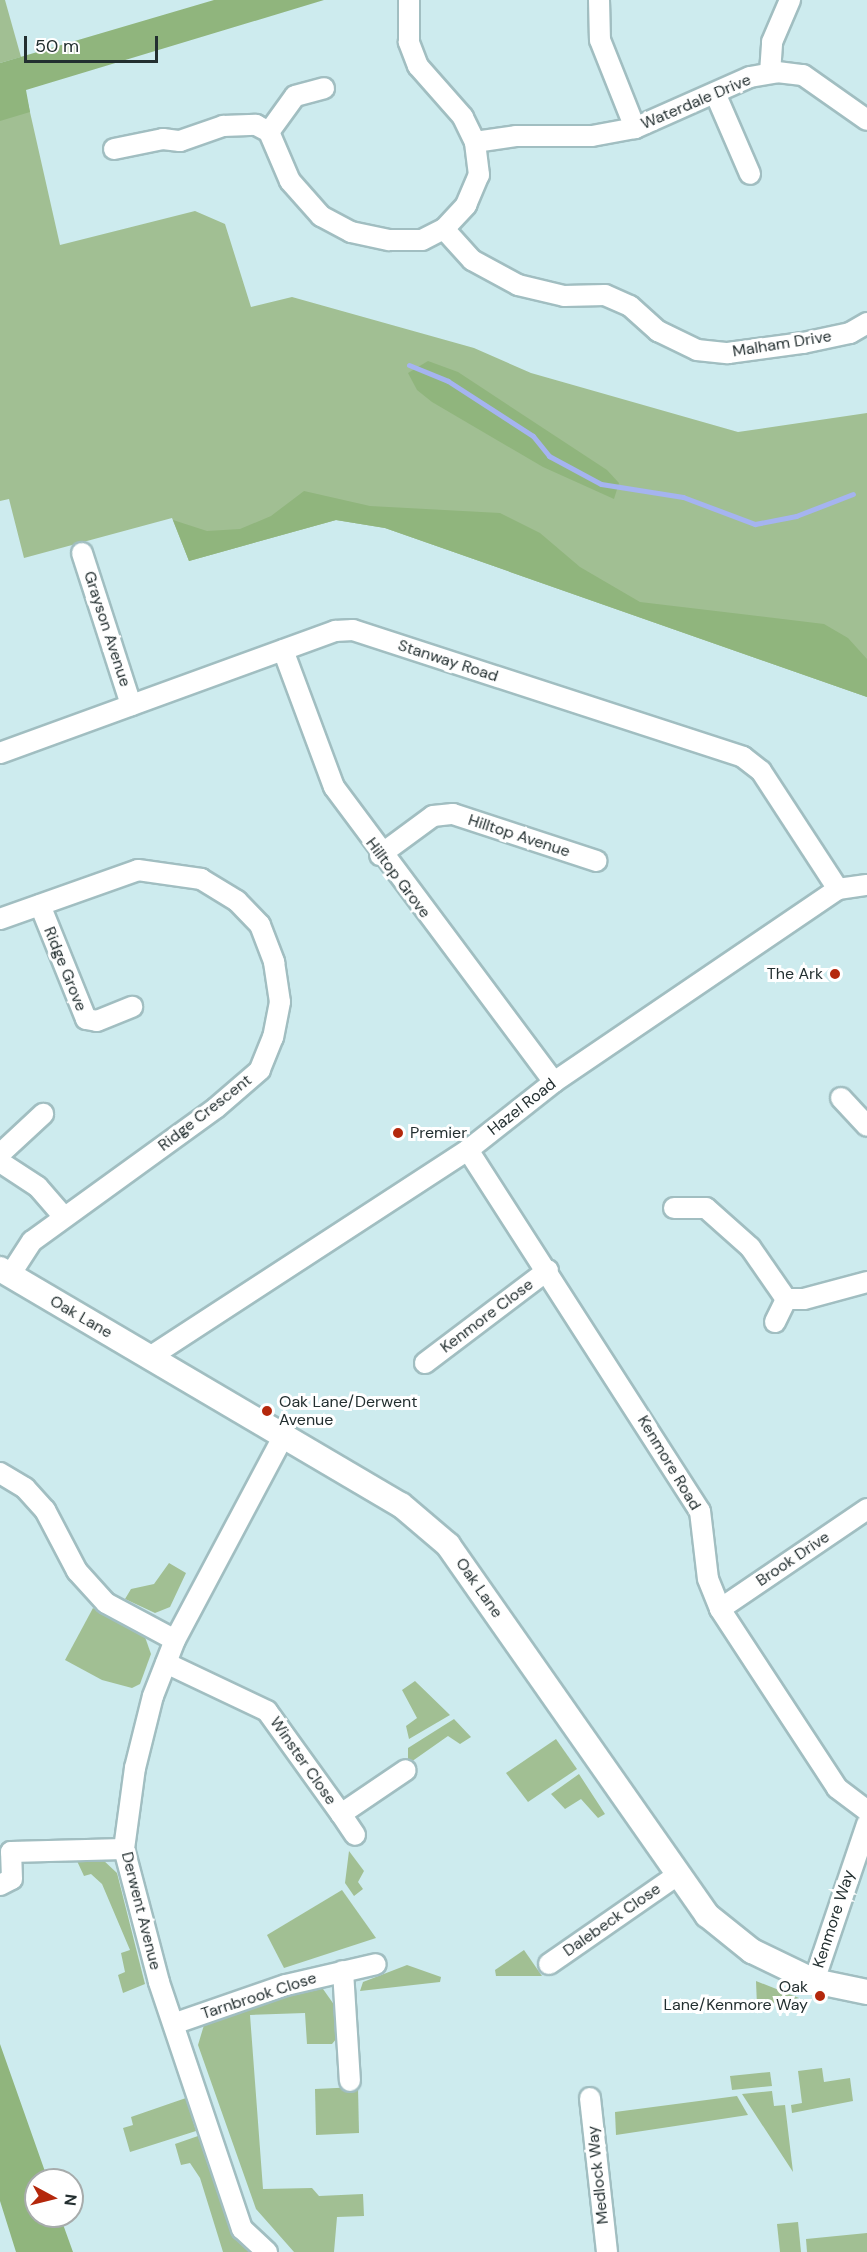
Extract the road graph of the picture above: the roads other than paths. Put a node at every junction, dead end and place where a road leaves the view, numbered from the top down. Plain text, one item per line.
1 (410, 0) edge
2 (599, 0) edge
3 (790, 0) edge
4 (770, 73) junction
5 (324, 88) dead end
6 (715, 93) junction
7 (867, 120) edge
8 (635, 128) junction
9 (269, 132) junction
10 (475, 142) junction
11 (114, 149) dead end
12 (750, 174) dead end
13 (444, 229) junction
14 (867, 323) edge
15 (82, 553) dead end
16 (283, 650) junction
17 (131, 705) junction
18 (0, 753) edge
19 (380, 855) junction
20 (597, 861) dead end
21 (867, 885) edge
22 (838, 889) junction
23 (40, 905) junction
24 (0, 919) edge
25 (132, 1007) dead end
26 (554, 1082) junction
27 (841, 1098) dead end
28 (43, 1114) dead end
29 (867, 1126) edge
30 (468, 1150) junction
31 (0, 1154) edge
32 (0, 1162) edge
33 (674, 1208) dead end
34 (64, 1217) junction
35 (548, 1270) junction
36 (5, 1272) edge
37 (867, 1282) edge
38 (786, 1299) junction
39 (775, 1322) dead end
40 (150, 1357) junction
41 (425, 1363) dead end
42 (283, 1437) junction
43 (0, 1473) edge
44 (867, 1509) edge
45 (720, 1609) junction
46 (175, 1640) junction
47 (166, 1664) junction
48 (406, 1770) dead end
49 (867, 1811) edge
50 (341, 1814) junction
51 (867, 1824) edge
52 (355, 1836) dead end
53 (124, 1849) junction
54 (676, 1876) junction
55 (0, 1885) edge
56 (376, 1964) dead end
57 (549, 1965) dead end
58 (343, 1971) junction
59 (814, 1981) junction
60 (867, 1992) edge
61 (176, 2024) junction
62 (350, 2081) dead end
63 (590, 2098) dead end
64 (267, 2252) edge
65 (607, 2252) edge

1 - 10 street
2 - 8 street
3 - 4 street
4 - 6 street, Waterdale Drive
4 - 7 street, Waterdale Drive
5 - 9 street
6 - 8 street, Waterdale Drive
6 - 12 street
8 - 10 street, Waterdale Drive
9 - 11 street
9 - 13 street
10 - 13 street
13 - 14 street, Malham Drive
15 - 17 street, Grayson Avenue
16 - 17 street, Stanway Road
16 - 19 street, Hilltop Grove
16 - 22 street, Stanway Road
17 - 18 street, Stanway Road
19 - 20 street, Hilltop Avenue
19 - 26 street, Hilltop Grove
21 - 22 street, Hazel Road
22 - 26 street, Hazel Road
23 - 24 street, Ridge Crescent
23 - 25 street, Ridge Grove
23 - 34 street, Ridge Crescent
26 - 30 street, Hazel Road
27 - 29 street
28 - 31 street
30 - 35 street, Kenmore Road
30 - 40 street, Hazel Road
32 - 34 street
33 - 38 street
34 - 36 street, Ridge Crescent
35 - 41 street, Kenmore Close
35 - 45 street, Kenmore Road
36 - 40 street, Oak Lane
37 - 38 street
38 - 39 street
40 - 42 street, Oak Lane
42 - 46 street, Derwent Avenue
42 - 54 street, Oak Lane
43 - 46 street
44 - 45 street, Brook Drive
45 - 49 street, Kenmore Road
46 - 47 street, Derwent Avenue
47 - 50 street, Winster Close
47 - 53 street, Derwent Avenue
48 - 50 street, Winster Close
50 - 52 street, Winster Close
51 - 59 street, Kenmore Way
53 - 55 street
53 - 61 street, Derwent Avenue
54 - 57 street, Dalebeck Close
54 - 59 street, Oak Lane
56 - 58 street, Tarnbrook Close
58 - 61 street, Tarnbrook Close
58 - 62 street, Tarnbrook Close
59 - 60 street, Oak Lane
61 - 64 street, Derwent Avenue
63 - 65 street, Medlock Way

